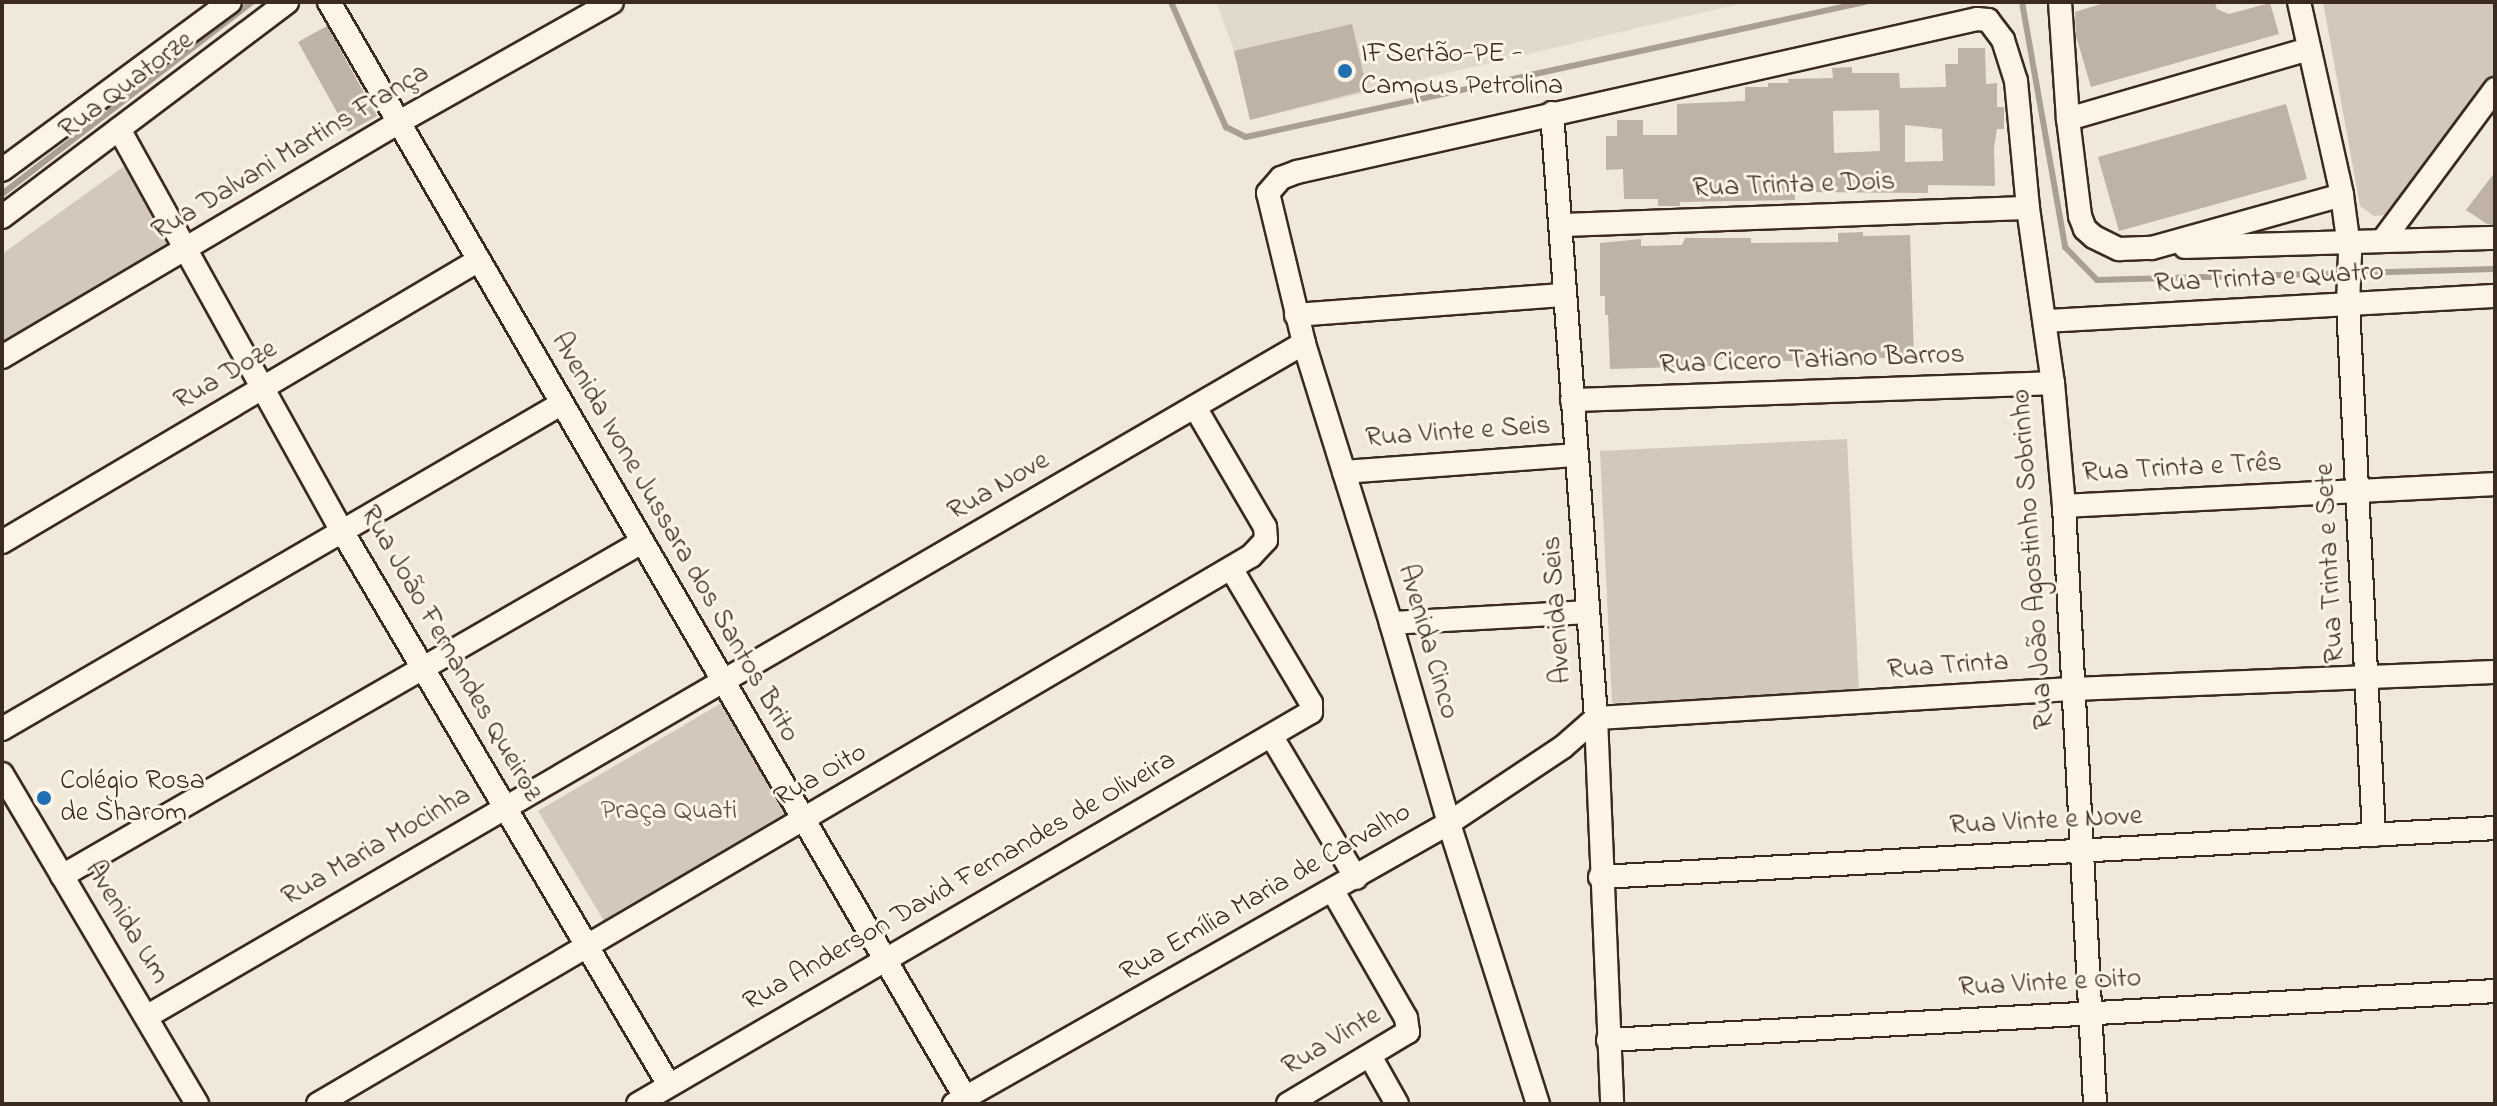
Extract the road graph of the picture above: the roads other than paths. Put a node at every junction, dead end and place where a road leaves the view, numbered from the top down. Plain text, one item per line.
1 (230, 2) edge
2 (287, 2) edge
3 (329, 2) edge
4 (612, 2) edge
5 (2060, 2) edge
6 (2299, 2) edge
7 (2309, 49) junction
8 (2495, 89) edge
9 (1552, 113) junction
10 (2068, 119) junction
11 (401, 121) junction
12 (119, 129) junction
13 (2, 170) edge
14 (2342, 195) junction
15 (2028, 208) junction
16 (2, 217) edge
17 (1561, 225) junction
18 (2495, 238) edge
19 (2383, 240) junction
20 (2152, 248) junction
21 (2349, 248) junction
22 (187, 250) junction
23 (479, 260) junction
24 (1564, 295) junction
25 (2348, 296) junction
26 (2495, 296) edge
27 (1296, 315) junction
28 (2046, 321) junction
29 (1304, 343) junction
30 (2, 357) edge
31 (2053, 383) junction
32 (262, 390) junction
33 (1572, 400) junction
34 (561, 404) junction
35 (1195, 407) junction
36 (1576, 455) junction
37 (1344, 472) junction
38 (2495, 484) edge
39 (2358, 489) junction
40 (2064, 506) junction
41 (342, 531) junction
42 (2, 542) edge
43 (642, 542) junction
44 (1232, 570) junction
45 (1587, 612) junction
46 (1391, 623) junction
47 (422, 669) junction
48 (2495, 672) edge
49 (2366, 679) junction
50 (723, 682) junction
51 (2072, 689) junction
52 (1596, 718) junction
53 (2, 729) edge
54 (1272, 737) junction
55 (2, 774) edge
56 (505, 807) junction
57 (804, 821) junction
58 (1449, 823) junction
59 (2495, 828) edge
60 (2374, 835) junction
61 (2082, 849) junction
62 (62, 876) junction
63 (1600, 877) junction
64 (1356, 878) junction
65 (1333, 891) junction
66 (588, 947) junction
67 (883, 959) junction
68 (2495, 991) edge
69 (2092, 1011) junction
70 (146, 1017) junction
71 (1608, 1040) junction
72 (1370, 1056) junction
73 (669, 1085) junction
74 (963, 1102) edge
75 (197, 1104) edge
76 (318, 1104) edge
77 (638, 1104) edge
78 (1288, 1104) edge
79 (1397, 1104) edge
80 (1538, 1104) edge
81 (1612, 1104) edge
82 (2095, 1104) edge

1 - 13 street
2 - 12 street, Rua Quatorze
3 - 11 street, Avenida Ivone Jussara dos Santos Brito
4 - 11 street, Rua Dalvani Martins França
5 - 10 street
6 - 7 street
7 - 10 street
7 - 14 street
8 - 19 street
9 - 15 street, Rua João Agostinho Sobrinho
9 - 17 street, Avenida Seis
9 - 27 street, Avenida Cinco
10 - 20 street
11 - 22 street, Rua Dalvani Martins França
11 - 23 street, Avenida Ivone Jussara dos Santos Brito
12 - 16 street, Rua Quatorze
12 - 22 street, Rua João Fernandes Queiroz
14 - 20 street
14 - 21 street
15 - 17 street, Rua Trinta e Dois
15 - 28 street, Rua João Agostinho Sobrinho
17 - 24 street, Avenida Seis
18 - 19 street
19 - 21 street
20 - 21 street
21 - 25 street, Rua Trinta e Sete
22 - 30 street, Rua Dalvani Martins França
22 - 32 street, Rua João Fernandes Queiroz
23 - 32 street, Rua Doze
23 - 34 street, Avenida Ivone Jussara dos Santos Brito
24 - 27 street
24 - 33 street, Avenida Seis
25 - 26 street, Rua Trinta e Quatro
25 - 28 street, Rua Trinta e Quatro
25 - 39 street, Rua Trinta e Sete
27 - 29 street, Avenida Cinco
28 - 31 street, Rua João Agostinho Sobrinho
29 - 35 street, Rua Nove
29 - 37 street, Avenida Cinco
31 - 33 street, Rua Cicero Tatiano Barros
31 - 40 street, Rua João Agostinho Sobrinho
32 - 41 street, Rua João Fernandes Queiroz
32 - 42 street, Rua Doze
33 - 36 street, Avenida Seis
34 - 41 street
34 - 43 street, Avenida Ivone Jussara dos Santos Brito
35 - 44 street, Rua Oito
35 - 50 street, Rua Nove
36 - 37 street, Rua Vinte e Seis
36 - 45 street, Avenida Seis
37 - 46 street, Avenida Cinco
38 - 39 street, Rua Trinta e Três
39 - 40 street, Rua Trinta e Três
39 - 49 street, Rua Trinta e Sete
40 - 51 street, Rua João Agostinho Sobrinho
41 - 47 street, Rua João Fernandes Queiroz
41 - 53 street
43 - 47 street
43 - 50 street, Avenida Ivone Jussara dos Santos Brito
44 - 54 street, Rua Anderson David Fernandes de Oliveira
44 - 57 street, Rua Oito
45 - 46 street
45 - 52 street, Avenida Seis
46 - 58 street, Avenida Cinco
47 - 56 street, Rua João Fernandes Queiroz
47 - 62 street
48 - 49 street, Rua Trinta
49 - 51 street, Rua Trinta
49 - 60 street, Rua Trinta e Sete
50 - 56 street, Rua Maria Mocinha
50 - 57 street, Avenida Ivone Jussara dos Santos Brito
51 - 52 street, Rua Trinta
51 - 61 street, Rua João Agostinho Sobrinho
52 - 58 street, Rua Emília Maria de Carvalho
52 - 63 street, Avenida Seis
54 - 64 street
54 - 67 street, Rua Anderson David Fernandes de Oliveira
55 - 62 street, Avenida Um
56 - 66 street, Rua João Fernandes Queiroz
56 - 70 street, Rua Maria Mocinha
57 - 66 street, Rua Oito
57 - 67 street, Avenida Ivone Jussara dos Santos Brito
58 - 64 street, Rua Emília Maria de Carvalho
58 - 80 street, Avenida Cinco
59 - 60 street, Rua Vinte e Nove
60 - 61 street, Rua Vinte e Nove
61 - 63 street, Rua Vinte e Nove
61 - 69 street, Rua João Agostinho Sobrinho
62 - 70 street, Avenida Um
63 - 71 street, Avenida Seis
64 - 65 street, Rua Emília Maria de Carvalho
65 - 72 street, Rua Vinte
65 - 74 street, Rua Emília Maria de Carvalho
66 - 73 street, Rua João Fernandes Queiroz
66 - 76 street, Rua Oito
67 - 73 street, Rua Anderson David Fernandes de Oliveira
67 - 74 street, Avenida Ivone Jussara dos Santos Brito
68 - 69 street, Rua Vinte e Oito
69 - 71 street, Rua Vinte e Oito
69 - 82 street, Rua João Agostinho Sobrinho
70 - 75 street, Avenida Um
71 - 81 street, Avenida Seis
72 - 78 street, Rua Vinte
72 - 79 street
73 - 77 street, Rua Anderson David Fernandes de Oliveira

